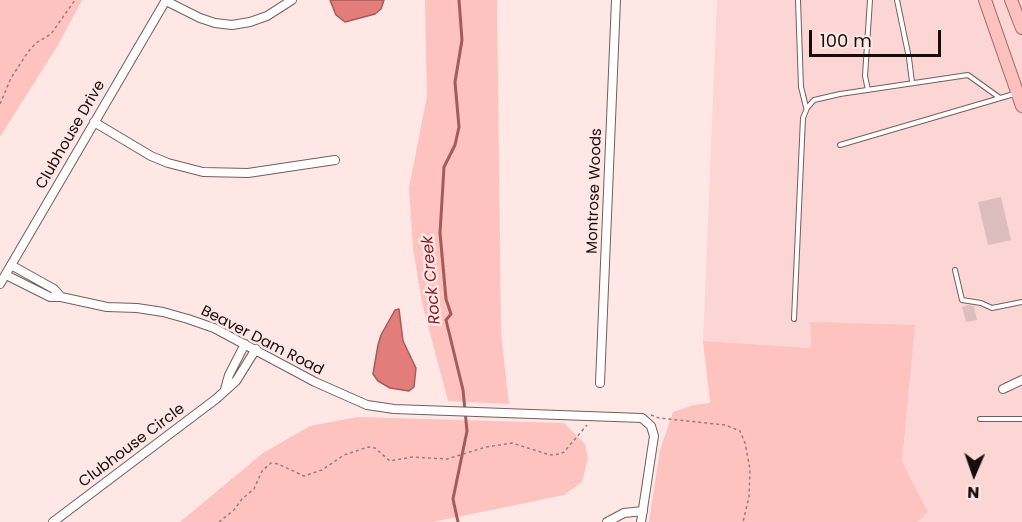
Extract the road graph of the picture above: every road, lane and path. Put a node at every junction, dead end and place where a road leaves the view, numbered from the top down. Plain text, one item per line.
1 (75, 0) edge
2 (166, 0) edge
3 (292, 0) edge
4 (616, 0) edge
5 (798, 0) edge
6 (870, 0) edge
7 (897, 0) edge
8 (985, 0) edge
9 (1011, 0) edge
10 (1022, 28) edge
11 (912, 82) junction
12 (868, 90) junction
13 (1020, 92) edge
14 (1000, 98) junction
15 (0, 104) edge
16 (1022, 106) edge
17 (806, 108) junction
18 (94, 122) junction
19 (840, 145) dead end
20 (335, 160) dead end
21 (11, 265) junction
22 (955, 270) dead end
23 (6, 275) junction
24 (0, 284) edge
25 (61, 297) junction
26 (1022, 302) edge
27 (794, 319) dead end
28 (245, 344) junction
29 (256, 349) junction
30 (1022, 380) edge
31 (600, 383) dead end
32 (225, 389) junction
33 (1003, 389) dead end
34 (594, 417) junction
35 (980, 419) dead end
36 (1022, 419) edge
37 (706, 422) dead end
38 (643, 512) junction
39 (53, 522) edge
40 (219, 522) edge
41 (607, 522) edge
42 (641, 522) edge
43 (743, 522) edge

1 - 15 path
2 - 3 street
2 - 18 street, Clubhouse Drive
4 - 31 street, Montrose Woods
5 - 17 lane
6 - 12 lane
7 - 11 lane
8 - 13 main road
9 - 10 main road
11 - 12 lane
11 - 14 lane
12 - 17 lane
13 - 14 lane
13 - 16 main road
14 - 19 lane
17 - 27 lane
18 - 20 street
18 - 21 street, Clubhouse Drive
21 - 23 street, Clubhouse Drive
21 - 25 street, Beaver Dam Road
22 - 26 lane
23 - 24 street, Clubhouse Drive
23 - 25 street, Beaver Dam Road
25 - 28 street, Beaver Dam Road
28 - 29 street, Beaver Dam Road
28 - 32 street, Clubhouse Circle
29 - 32 street, Clubhouse Circle
29 - 34 street, Beaver Dam Road
30 - 33 street
32 - 39 street, Clubhouse Circle
34 - 38 street
34 - 40 path
35 - 36 lane
37 - 43 path
38 - 41 street
38 - 42 street

